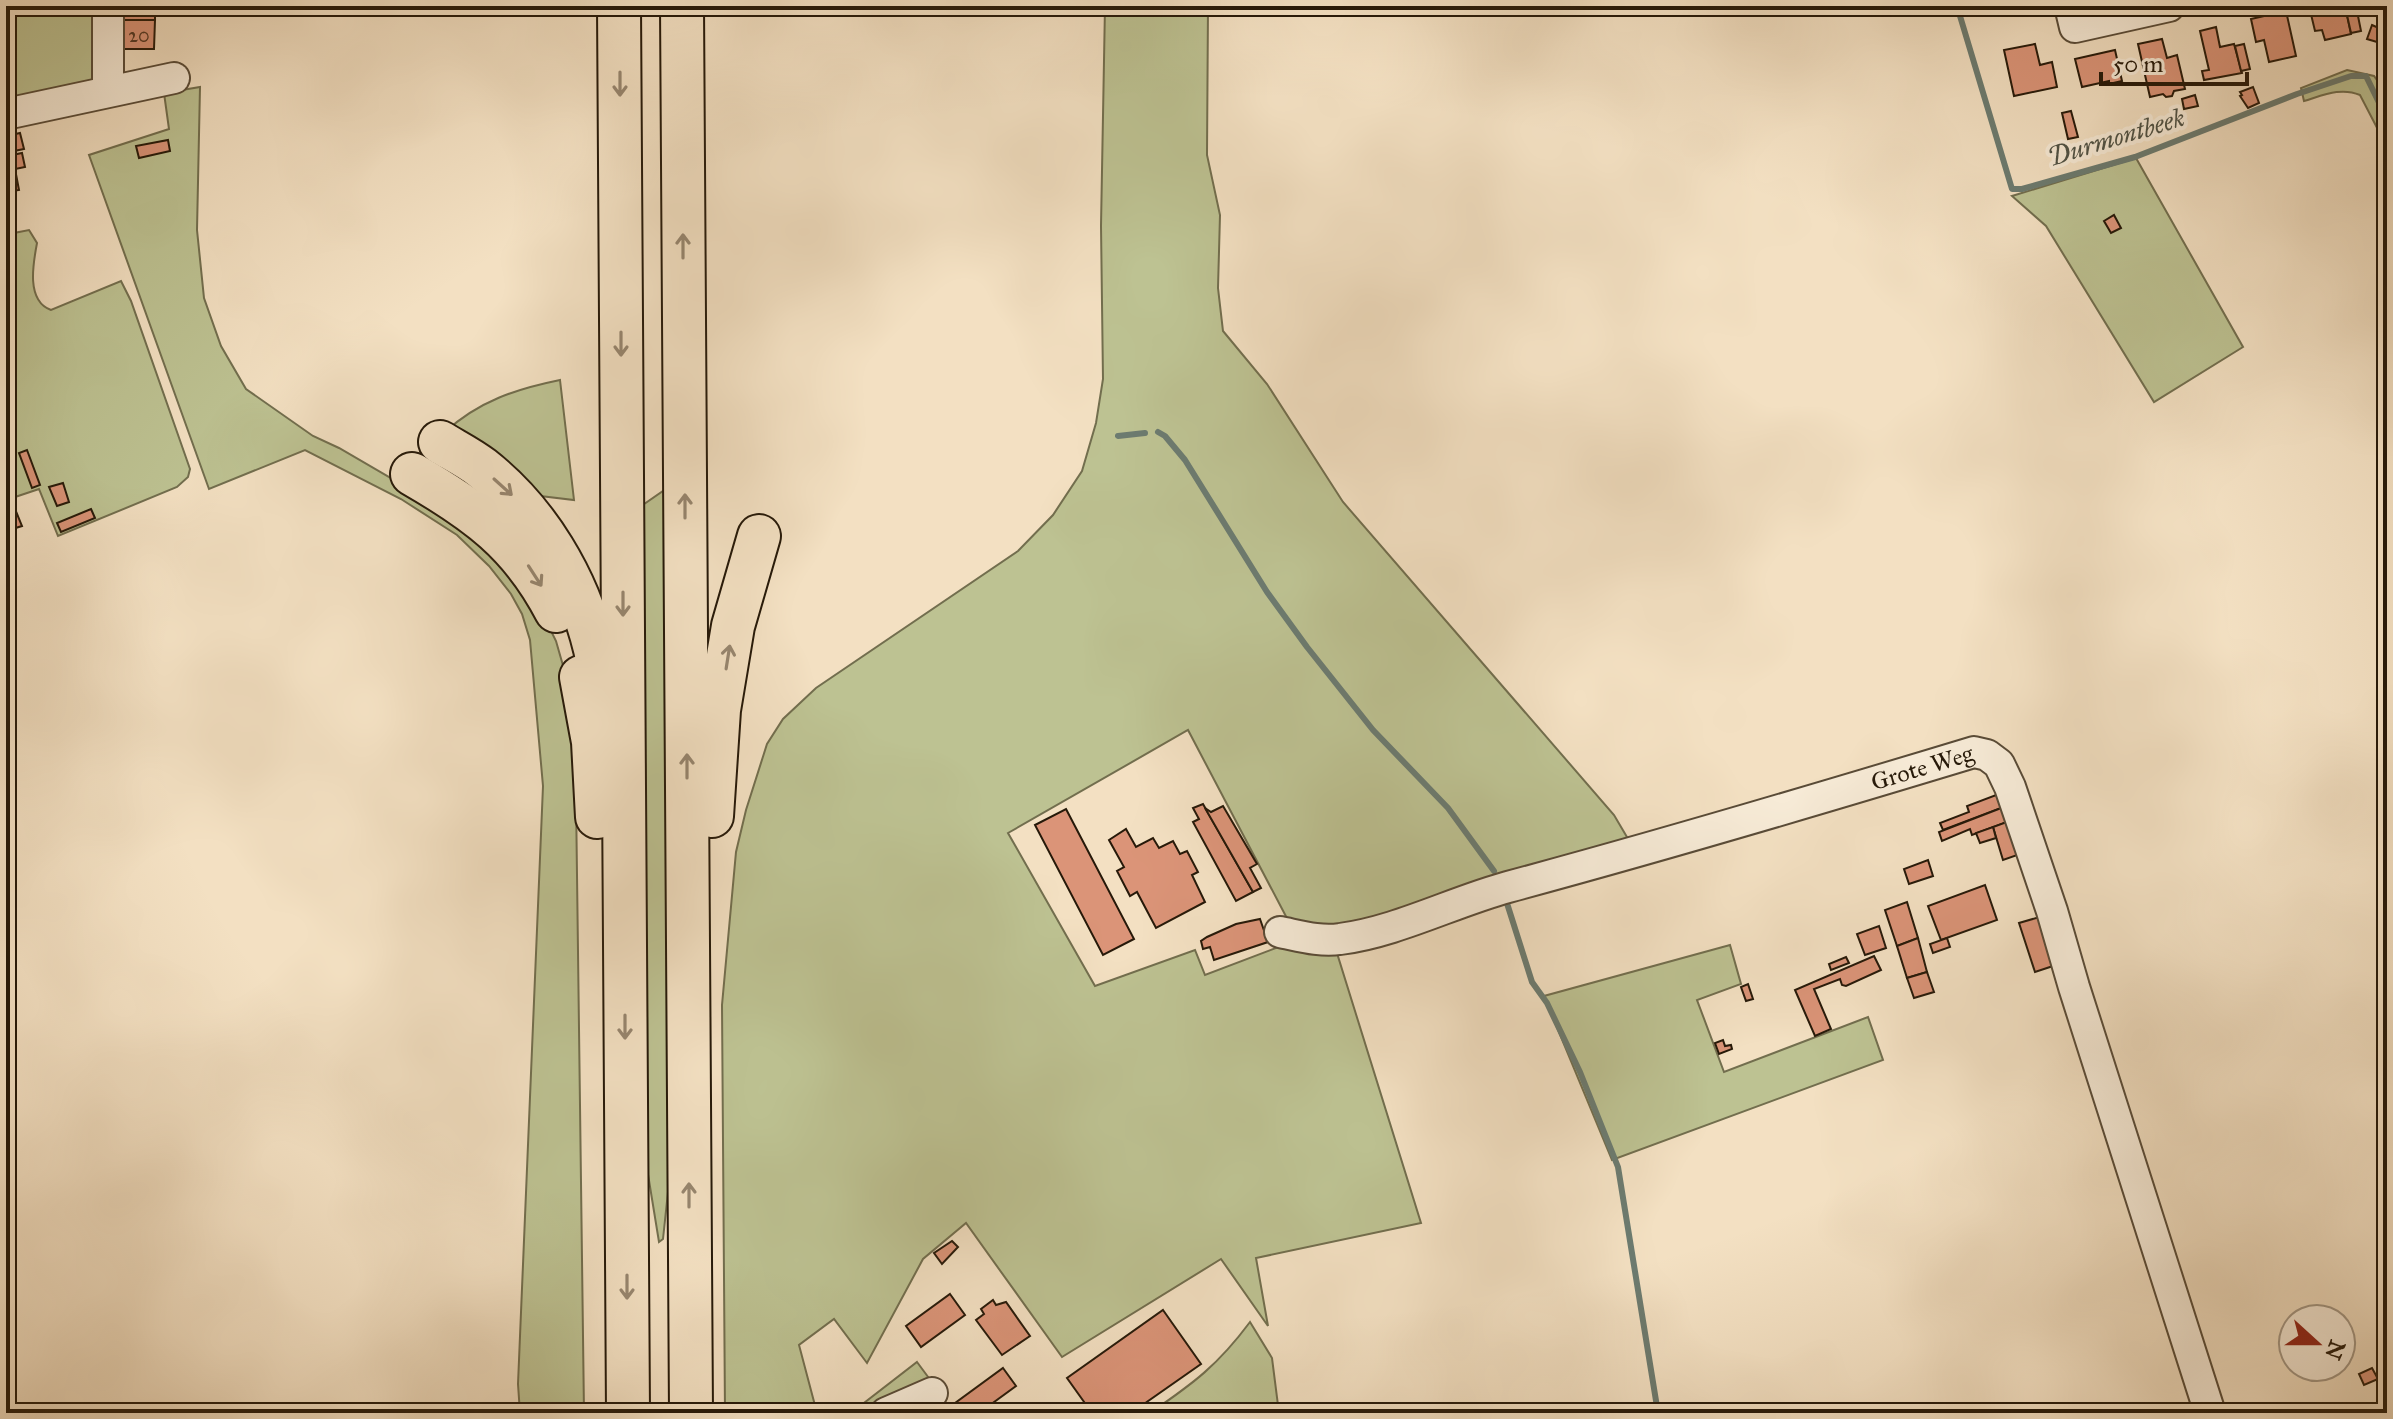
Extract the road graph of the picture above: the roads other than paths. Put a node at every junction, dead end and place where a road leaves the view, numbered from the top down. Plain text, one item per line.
1 (108, 6) edge
2 (619, 6) edge
3 (682, 6) edge
4 (2070, 6) edge
5 (2169, 6) edge
6 (174, 78) dead end
7 (108, 91) junction
8 (6, 114) edge
9 (440, 442) dead end
10 (412, 474) dead end
11 (759, 536) dead end
12 (616, 932) junction
13 (1280, 932) dead end
14 (688, 1012) junction
15 (932, 1393) dead end
16 (628, 1413) edge
17 (691, 1413) edge
18 (886, 1413) edge
19 (2210, 1413) edge

1 - 7 street
2 -> 12 highway
14 -> 3 highway
4 - 5 street
6 - 7 street
7 - 8 street
9 -> 12 highway
10 -> 12 highway
14 -> 11 highway
12 -> 16 highway
13 - 19 street, Grote Weg
17 -> 14 highway
15 - 18 street

